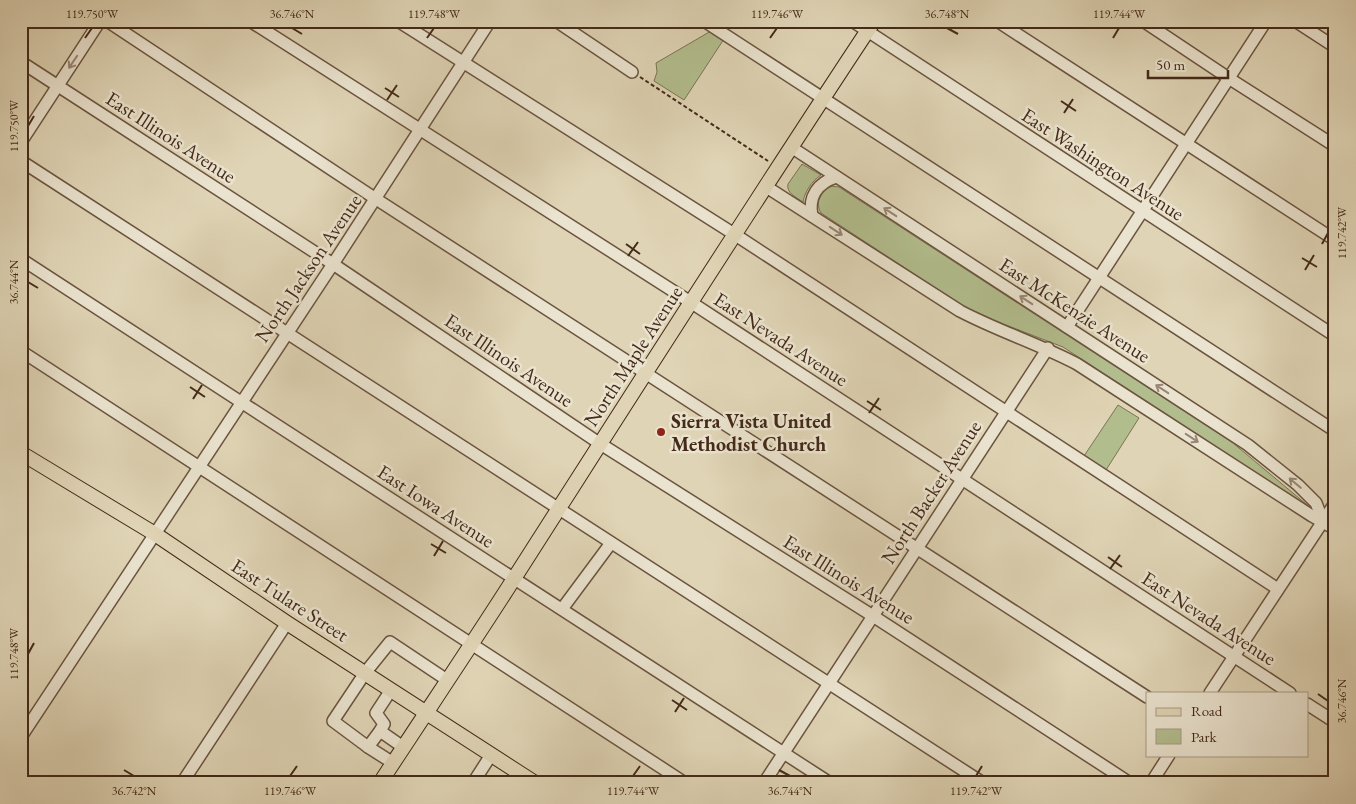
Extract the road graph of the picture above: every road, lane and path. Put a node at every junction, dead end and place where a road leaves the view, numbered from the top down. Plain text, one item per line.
1 (100, 21) edge
2 (107, 21) edge
3 (250, 21) edge
4 (398, 21) edge
5 (490, 21) edge
6 (556, 21) edge
7 (704, 21) edge
8 (852, 21) edge
9 (1143, 21) edge
10 (1266, 21) edge
11 (1295, 21) edge
12 (1001, 22) edge
13 (870, 26) edge
14 (1335, 47) edge
15 (21, 62) edge
16 (464, 64) junction
17 (632, 72) joint
18 (1230, 79) junction
19 (57, 85) junction
20 (823, 98) junction
21 (420, 131) junction
22 (21, 142) edge
23 (1187, 145) junction
24 (1335, 146) edge
25 (791, 147) junction
26 (21, 161) edge
27 (778, 168) junction
28 (836, 177) junction
29 (765, 186) junction
30 (376, 199) junction
31 (1143, 212) junction
32 (812, 216) junction
33 (734, 234) junction
34 (1335, 240) edge
35 (21, 259) edge
36 (333, 264) junction
37 (1100, 278) junction
38 (692, 303) junction
39 (1067, 327) junction
40 (287, 333) junction
41 (1335, 336) edge
42 (1048, 348) junction
43 (21, 351) edge
44 (646, 373) junction
45 (241, 402) junction
46 (1006, 413) junction
47 (1335, 431) edge
48 (599, 443) junction
49 (21, 453) edge
50 (199, 466) junction
51 (962, 480) junction
52 (1335, 503) edge
53 (558, 508) junction
54 (1323, 521) junction
55 (1335, 529) edge
56 (155, 534) junction
57 (612, 543) junction
58 (917, 548) junction
59 (514, 578) junction
60 (1278, 589) junction
61 (562, 609) junction
62 (873, 616) junction
63 (287, 623) junction
64 (471, 644) junction
65 (1234, 656) junction
66 (365, 673) junction
67 (448, 680) junction
68 (829, 684) junction
69 (391, 690) junction
70 (1211, 692) edge
71 (1288, 692) edge
72 (1146, 696) edge
73 (1308, 705) edge
74 (426, 713) junction
75 (1335, 722) edge
76 (380, 731) junction
77 (21, 737) edge
78 (368, 747) junction
79 (404, 747) junction
80 (783, 752) junction
81 (491, 755) junction
82 (1168, 756) edge
83 (393, 763) junction
84 (182, 783) edge
85 (380, 783) edge
86 (473, 783) edge
87 (535, 783) edge
88 (685, 783) edge
89 (764, 783) edge
90 (830, 783) edge
91 (982, 783) edge
92 (1130, 783) edge
93 (1151, 783) edge

1 -> 19 street
2 - 30 street
3 - 21 street, East Nevada Avenue
4 - 16 street
5 - 16 street, North Jackson Avenue
6 - 17 street
7 - 20 street
8 - 13 street, East Washington Avenue
9 - 18 street
10 - 18 street
11 - 14 street
12 - 23 street
13 - 20 main road, North Maple Avenue
13 - 31 street, East Washington Avenue
15 - 19 street, East Illinois Avenue
16 - 21 street, North Jackson Avenue
16 - 33 street
17 - 27 path
18 - 23 street
18 - 24 street
19 - 22 street
19 - 36 street, East Illinois Avenue
20 - 25 main road, North Maple Avenue
20 - 37 street
21 - 30 street, North Jackson Avenue
21 - 38 street, East Nevada Avenue
23 - 31 street
23 - 34 street
25 - 27 main road, North Maple Avenue
25 - 28 street, East McKenzie Avenue
26 - 40 street
27 - 29 main road, North Maple Avenue
28 - 32 street
39 -> 28 street, East McKenzie Avenue
29 - 32 street
29 - 33 main road, North Maple Avenue
30 - 36 street, North Jackson Avenue
30 - 44 street
31 - 37 street
31 - 41 street, East Washington Avenue
32 -> 42 street
33 - 38 main road, North Maple Avenue
33 - 46 street
35 - 45 street, East Iowa Avenue
36 - 40 street, North Jackson Avenue
36 - 48 street, East Illinois Avenue
37 - 39 street
37 - 47 street
38 - 44 main road, North Maple Avenue
38 - 51 street, East Nevada Avenue
54 -> 39 street, East McKenzie Avenue
40 - 45 street, North Jackson Avenue
40 - 53 street
42 - 46 street, North Backer Avenue
42 -> 54 street
43 - 50 street
44 - 48 main road, North Maple Avenue
44 - 58 street
45 - 50 street, North Jackson Avenue
45 - 59 street, East Iowa Avenue
46 - 51 street, North Backer Avenue
46 - 60 street
48 - 53 main road, North Maple Avenue
48 - 62 street, East Illinois Avenue
49 - 56 main road, East Tulare Street
50 - 56 street, North Jackson Avenue
50 - 64 street
51 - 58 street, North Backer Avenue
51 - 65 street, East Nevada Avenue
52 - 54 street
53 - 57 street
53 - 59 main road, North Maple Avenue
54 - 55 street
54 - 60 street
56 - 63 main road, East Tulare Street
56 - 77 street, North Jackson Avenue
57 - 61 street
57 - 68 street
58 - 62 street, North Backer Avenue
58 - 72 street
59 - 61 street, East Iowa Avenue
59 - 64 main road, North Maple Avenue
60 - 65 street
61 - 80 street, East Iowa Avenue
62 - 68 street, North Backer Avenue
62 - 92 street, East Illinois Avenue
63 - 66 main road, East Tulare Street
63 - 84 street
64 - 67 main road, North Maple Avenue
64 - 88 street
65 - 70 street
65 - 71 street, East Nevada Avenue
66 - 67 street
66 - 69 main road, East Tulare Street
66 - 78 street
67 - 74 main road, North Maple Avenue
68 - 80 street, North Backer Avenue
68 - 91 street
69 - 74 main road, East Tulare Street
69 - 76 street
73 - 75 street
74 - 79 main road, North Maple Avenue
74 - 81 main road, East Tulare Street
76 - 78 street
76 - 79 street
78 - 83 street
79 - 83 main road, North Maple Avenue
80 - 89 street, North Backer Avenue
80 - 90 street, East Iowa Avenue
81 - 86 street
81 - 87 main road, East Tulare Street
82 - 93 street
83 - 85 main road, North Maple Avenue

